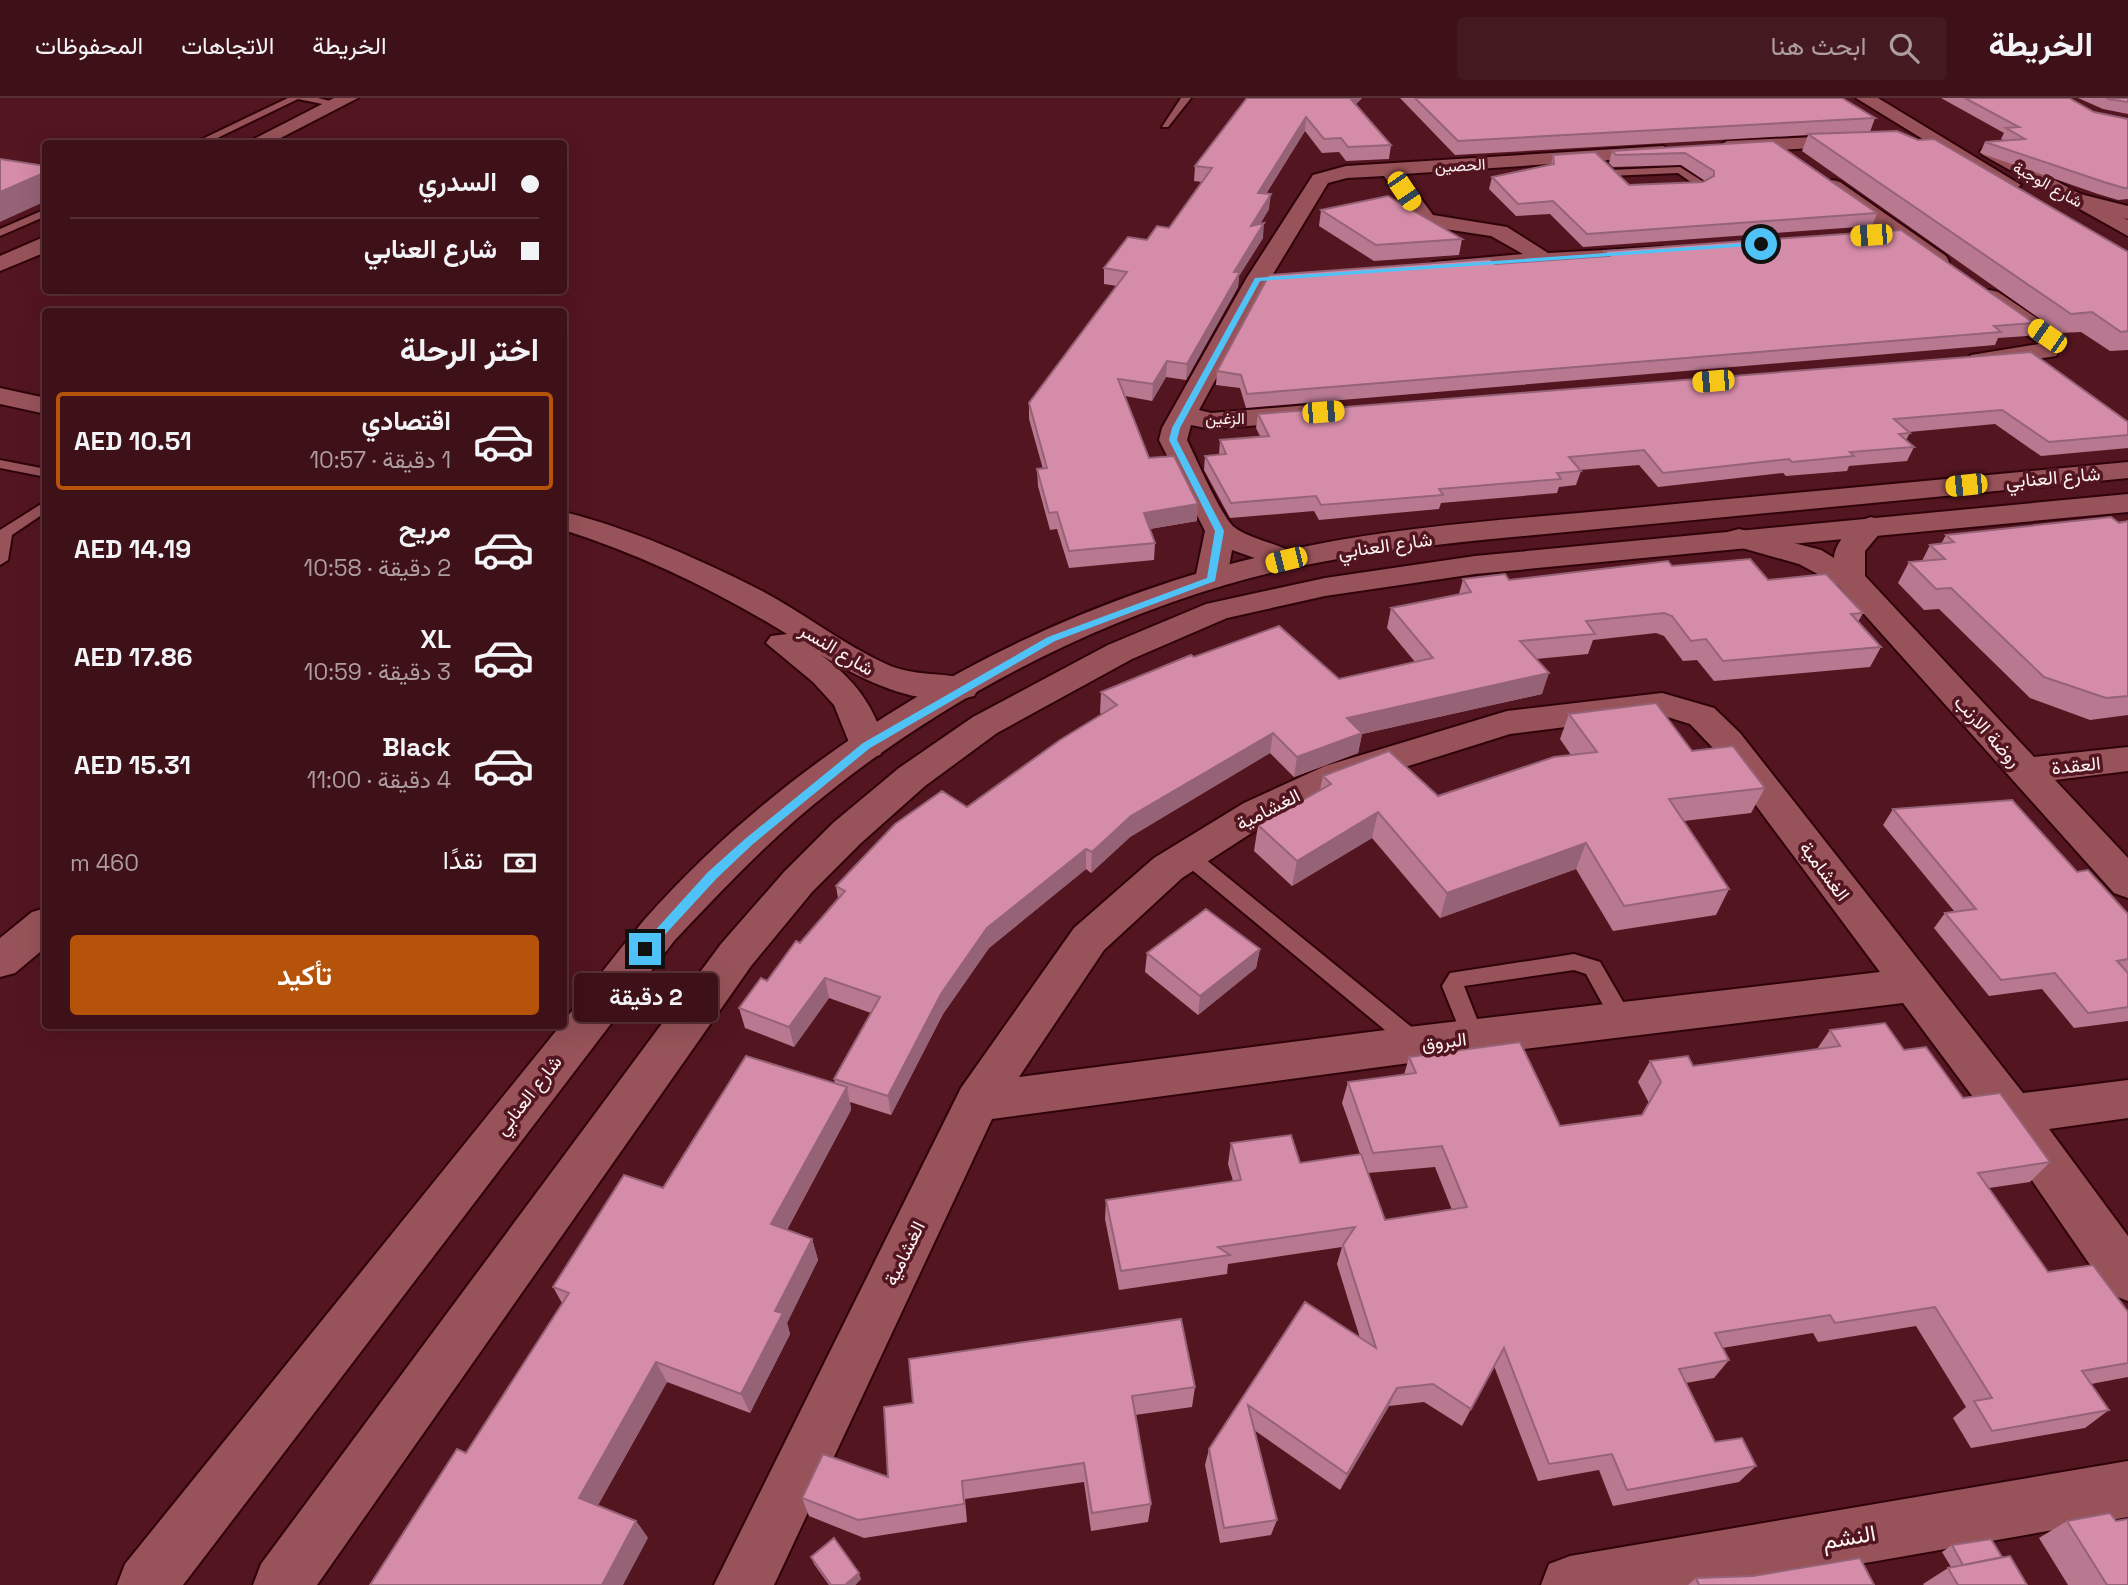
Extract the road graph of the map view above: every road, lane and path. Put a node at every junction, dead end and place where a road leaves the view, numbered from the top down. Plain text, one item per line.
1 (295, 98) edge
2 (302, 98) edge
3 (1186, 98) edge
4 (1865, 98) edge
5 (1895, 98) edge
6 (343, 101) edge
7 (1165, 125) dead end
8 (204, 140) edge
9 (261, 140) edge
10 (1878, 140) edge
11 (1903, 140) edge
12 (1774, 144) junction
13 (1959, 153) junction
14 (1593, 157) junction
15 (1389, 169) junction
16 (1609, 173) junction
17 (1618, 183) edge
18 (1672, 191) edge
19 (2025, 194) edge
20 (2076, 199) junction
21 (2053, 211) edge
22 (2128, 213) edge
23 (42, 214) edge
24 (2128, 229) edge
25 (0, 233) edge
26 (1898, 233) junction
27 (1871, 235) edge
28 (42, 245) edge
29 (2128, 246) edge
30 (1679, 250) edge
31 (1543, 260) junction
32 (0, 264) edge
33 (1421, 268) edge
34 (1285, 277) edge
35 (1258, 279) junction
36 (1951, 362) edge
37 (0, 396) edge
38 (42, 405) edge
39 (1337, 411) edge
40 (1185, 415) junction
41 (0, 464) edge
42 (2128, 470) edge
43 (42, 472) edge
44 (2128, 492) edge
45 (2128, 503) edge
46 (42, 508) edge
47 (1995, 516) junction
48 (567, 522) edge
49 (1871, 526) junction
50 (1220, 531) junction
51 (2, 533) edge
52 (1739, 538) junction
53 (0, 559) edge
54 (1286, 560) junction
55 (1849, 578) junction
56 (1211, 579) junction
57 (720, 585) junction
58 (962, 688) junction
59 (867, 746) junction
60 (2128, 759) edge
61 (2023, 771) junction
62 (1187, 855) junction
63 (2128, 883) edge
64 (42, 926) edge
65 (0, 961) edge
66 (1911, 985) junction
67 (1622, 1019) junction
68 (1473, 1037) junction
69 (1417, 1044) junction
70 (2128, 1099) edge
71 (978, 1102) junction
72 (2012, 1114) junction
73 (2128, 1277) edge
74 (2128, 1489) edge
75 (146, 1585) edge
76 (282, 1585) edge
77 (743, 1585) edge
78 (1570, 1585) edge

1 - 8 lane
2 - 6 lane
3 - 7 lane
4 - 13 street, شارع الوجبة
5 - 20 street, شارع الوجبة
6 - 9 street
10 - 12 street, الحصين
11 - 13 street
12 - 14 street, الحصين
12 - 26 street
13 - 19 street, شارع الوجبة
14 - 15 street, الحصين
14 - 16 lane
15 - 31 street
15 - 35 street, الحصين
16 - 17 lane
16 - 18 lane
20 - 22 street
20 - 24 street, شارع الوجبة
21 - 29 street
23 - 25 lane
26 - 27 street
26 - 36 street
28 - 32 street
30 - 31 street
31 - 33 street
34 - 35 street
35 - 40 street, الحصين
37 - 38 street
39 - 40 street, الزغين
40 - 50 street, الحصين
41 - 43 lane
42 - 54 street, شارع العنابي
44 - 47 street
45 - 47 street, شارع العنابي
46 - 51 lane
47 - 49 street, شارع العنابي
48 - 57 street, شارع النسر
49 - 52 street, شارع العنابي
49 - 55 street
50 - 54 street
50 - 56 street
51 - 53 lane
52 - 55 street, روضة الارنب
52 - 76 street, شارع العنابي
54 - 56 street, شارع العنابي
55 - 61 street, روضة الارنب
56 - 58 street, شارع العنابي
57 - 58 street, شارع النسر
57 - 59 street, شارع النسر
58 - 59 street, شارع العنابي
59 - 75 street, شارع العنابي
60 - 61 street, العقدة
61 - 63 street, روضة الارنب
62 - 66 street, الغشامية
62 - 69 lane
62 - 71 street, الغشامية
64 - 65 street
66 - 67 street, البروق
66 - 72 street, الغشامية
67 - 68 street, البروق
67 - 68 lane
68 - 69 street, البروق
69 - 71 street, البروق
70 - 72 street
71 - 77 street, الغشامية
72 - 73 street, الغشامية
74 - 78 street, النشم

